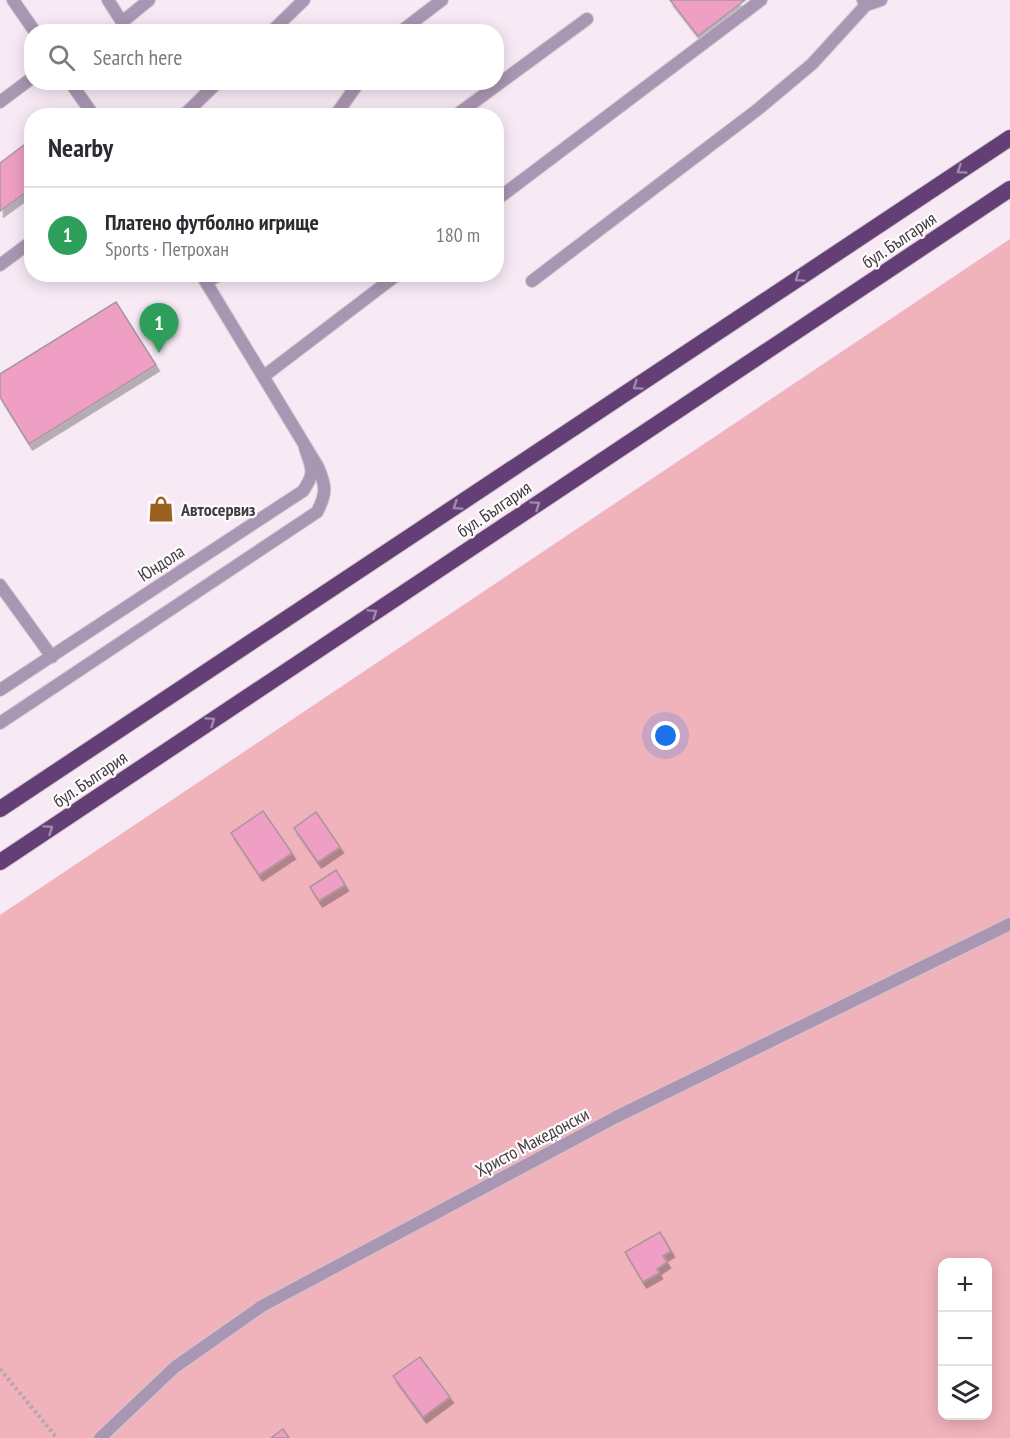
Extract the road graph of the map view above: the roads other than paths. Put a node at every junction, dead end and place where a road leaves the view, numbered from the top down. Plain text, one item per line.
1 (13, 0) edge
2 (108, 0) edge
3 (149, 0) edge
4 (304, 0) edge
5 (442, 0) edge
6 (761, 0) edge
7 (881, 0) edge
8 (864, 2) edge
9 (586, 19) dead end
10 (29, 24) edge
11 (279, 24) edge
12 (410, 24) edge
13 (504, 80) edge
14 (24, 84) edge
15 (76, 90) edge
16 (210, 90) edge
17 (353, 90) edge
18 (490, 90) edge
19 (0, 102) edge
20 (88, 108) edge
21 (191, 108) edge
22 (341, 108) edge
23 (466, 108) edge
24 (1010, 138) edge
25 (1010, 189) edge
26 (504, 194) edge
27 (24, 247) edge
28 (0, 265) edge
29 (532, 281) dead end
30 (206, 282) edge
31 (387, 282) edge
32 (264, 375) junction
33 (305, 448) junction
34 (0, 585) edge
35 (52, 657) junction
36 (0, 690) edge
37 (0, 723) edge
38 (0, 809) edge
39 (0, 862) edge
40 (1010, 924) edge
41 (100, 1438) edge

1 - 10 street
2 - 3 street
4 - 11 street
5 - 12 street
6 - 26 street
7 - 8 street
8 - 29 street
9 - 13 street
14 - 19 street
15 - 20 street
16 - 21 street
17 - 22 street
18 - 23 street
24 -> 38 highway, бул. България
39 -> 25 highway, бул. България
27 - 28 street
30 - 32 street
31 - 32 street
32 - 33 street
33 - 35 street, Юндола
33 - 37 street
34 - 35 street
35 - 36 street, Юндола
40 - 41 street, Христо Македонски

